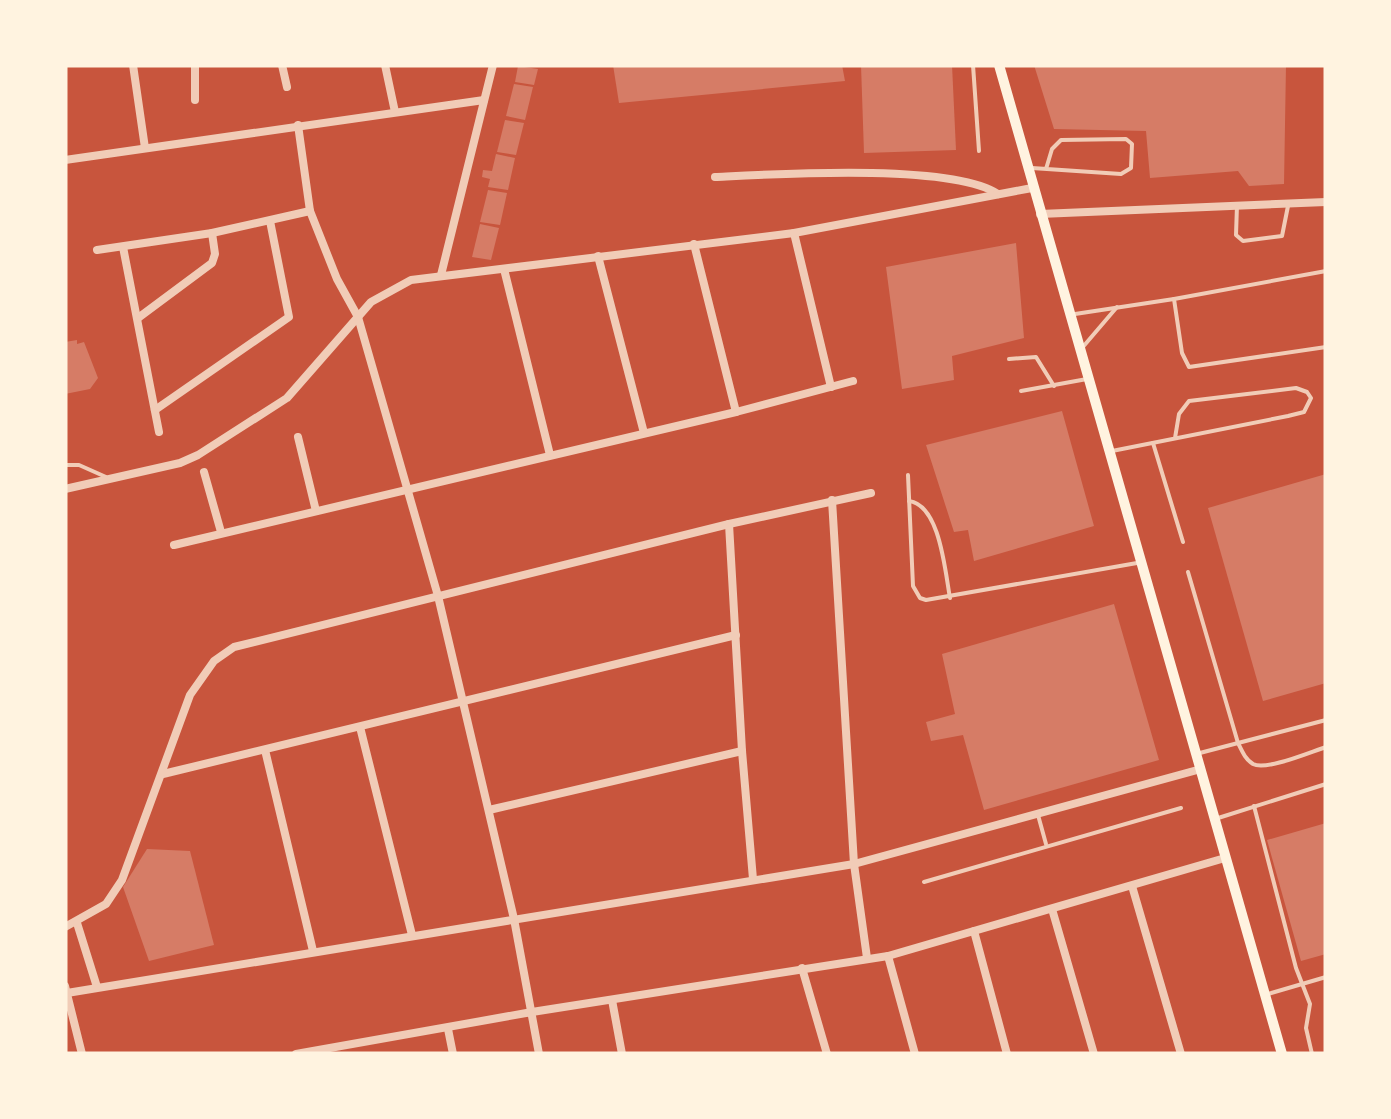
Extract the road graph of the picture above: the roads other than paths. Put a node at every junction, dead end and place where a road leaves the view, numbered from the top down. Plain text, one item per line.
1 (133, 65) edge
2 (194, 65) edge
3 (282, 65) edge
4 (385, 65) edge
5 (493, 65) edge
6 (972, 65) edge
7 (999, 65) edge
8 (287, 88) dead end
9 (195, 100) dead end
10 (484, 100) junction
11 (395, 112) junction
12 (298, 125) junction
13 (145, 148) junction
14 (979, 151) dead end
15 (65, 160) edge
16 (1027, 168) junction
17 (1046, 169) junction
18 (715, 177) dead end
19 (1032, 188) junction
20 (998, 194) junction
21 (1326, 202) edge
22 (1288, 204) junction
23 (1237, 205) junction
24 (310, 211) junction
25 (1040, 214) junction
26 (270, 221) junction
27 (212, 233) junction
28 (794, 234) junction
29 (694, 244) junction
30 (123, 247) junction
31 (97, 250) dead end
32 (598, 256) junction
33 (504, 269) junction
34 (1326, 271) edge
35 (441, 274) junction
36 (1174, 299) junction
37 (1118, 307) junction
38 (303, 315) dead end
39 (1068, 315) junction
40 (358, 316) junction
41 (138, 318) junction
42 (289, 318) junction
43 (1326, 346) edge
44 (1079, 353) junction
45 (1009, 358) dead end
46 (1086, 379) junction
47 (852, 381) dead end
48 (830, 386) junction
49 (1054, 386) junction
50 (1022, 392) dead end
51 (155, 410) junction
52 (736, 412) junction
53 (159, 432) dead end
54 (644, 433) junction
55 (298, 437) dead end
56 (1175, 438) junction
57 (1153, 443) junction
58 (1108, 452) junction
59 (550, 454) junction
60 (65, 465) edge
61 (204, 472) dead end
62 (908, 476) dead end
63 (110, 479) junction
64 (408, 488) junction
65 (65, 489) edge
66 (871, 493) dead end
67 (832, 500) junction
68 (909, 501) junction
69 (316, 510) junction
70 (728, 524) junction
71 (221, 532) junction
72 (1184, 542) dead end
73 (174, 545) dead end
74 (1140, 563) junction
75 (1188, 572) dead end
76 (438, 596) junction
77 (950, 598) junction
78 (736, 635) junction
79 (463, 701) junction
80 (1326, 720) edge
81 (360, 728) junction
82 (1238, 743) junction
83 (1326, 748) edge
84 (265, 750) junction
85 (742, 751) junction
86 (1196, 754) junction
87 (1201, 769) junction
88 (164, 774) junction
89 (1326, 784) edge
90 (1254, 806) junction
91 (1181, 808) dead end
92 (489, 810) junction
93 (1038, 814) junction
94 (1215, 819) junction
95 (1046, 844) junction
96 (1225, 858) junction
97 (854, 864) junction
98 (754, 879) junction
99 (924, 882) dead end
100 (1132, 886) junction
101 (1052, 909) junction
102 (514, 919) junction
103 (77, 924) junction
104 (65, 928) edge
105 (974, 932) junction
106 (412, 934) junction
107 (313, 951) junction
108 (888, 956) junction
109 (867, 958) junction
110 (802, 968) junction
111 (1326, 978) edge
112 (1302, 984) junction
113 (97, 988) junction
114 (66, 990) edge
115 (1264, 995) junction
116 (612, 1000) junction
117 (532, 1012) junction
118 (448, 1029) junction
119 (361, 1042) junction
120 (1280, 1053) edge
121 (82, 1054) edge
122 (296, 1054) edge
123 (363, 1054) edge
124 (452, 1054) edge
125 (539, 1054) edge
126 (622, 1054) edge
127 (826, 1054) edge
128 (915, 1054) edge
129 (1008, 1054) edge
130 (1094, 1054) edge
131 (1181, 1054) edge
132 (1312, 1054) edge

1 - 13 street
2 - 9 street
3 - 8 street
4 - 11 street
5 - 10 street
6 - 14 lane
7 - 16 main road
10 - 11 street
10 - 35 street
11 - 12 street
12 - 13 street
12 - 24 street
13 - 15 street
16 - 17 lane
16 - 19 main road
17 - 17 lane
18 - 20 street
19 - 20 street
19 - 25 main road
20 - 28 street
21 - 22 street
22 - 23 street
22 - 23 lane
23 - 25 street
24 - 26 street
24 - 40 street
25 - 39 main road
26 - 27 street
26 - 42 street
27 - 30 street
27 - 41 street
28 - 29 street
28 - 48 street
29 - 32 street
29 - 52 street
30 - 31 street
30 - 41 street
32 - 33 street
32 - 54 street
33 - 35 street
33 - 59 street
34 - 36 lane
35 - 40 street
36 - 37 lane
36 - 43 lane
37 - 39 lane
37 - 44 lane
38 - 42 street
39 - 44 main road
40 - 63 street
40 - 64 street
41 - 51 street
42 - 51 street
44 - 46 main road
45 - 49 lane
46 - 49 lane
46 - 58 main road
47 - 48 street
48 - 52 street
49 - 50 lane
51 - 53 street
52 - 54 street
54 - 59 street
55 - 69 street
56 - 56 lane
56 - 57 lane
57 - 58 lane
57 - 72 lane
58 - 74 main road
59 - 64 street
60 - 63 lane
61 - 71 street
62 - 68 lane
63 - 65 street
64 - 69 street
64 - 76 street
66 - 67 street
67 - 70 street
67 - 97 street
68 - 77 lane
68 - 77 lane
69 - 71 street
70 - 76 street
70 - 78 street
71 - 73 street
74 - 77 lane
74 - 86 main road
75 - 82 lane
76 - 79 street
76 - 88 street
78 - 79 street
78 - 85 street
79 - 81 street
79 - 92 street
80 - 82 lane
81 - 84 street
81 - 106 street
82 - 83 lane
82 - 86 lane
84 - 88 street
84 - 107 street
85 - 92 street
85 - 98 street
86 - 87 main road
87 - 93 street
87 - 94 main road
88 - 103 street
89 - 90 lane
90 - 94 lane
90 - 112 lane
91 - 95 lane
92 - 102 street
93 - 95 lane
93 - 97 street
94 - 96 main road
95 - 99 lane
96 - 100 street
96 - 115 main road
97 - 98 street
97 - 109 street
98 - 102 street
100 - 101 street
100 - 131 street
101 - 105 street
101 - 130 street
102 - 106 street
102 - 117 street
103 - 104 street
103 - 113 street
105 - 108 street
105 - 129 street
106 - 107 street
107 - 113 street
108 - 109 street
108 - 128 street
109 - 110 street
110 - 116 street
110 - 127 street
111 - 112 lane
112 - 115 lane
112 - 132 lane
113 - 114 street
114 - 121 street
115 - 120 main road
116 - 117 street
116 - 126 street
117 - 118 street
117 - 125 street
118 - 119 street
118 - 124 street
119 - 122 street
119 - 123 street

